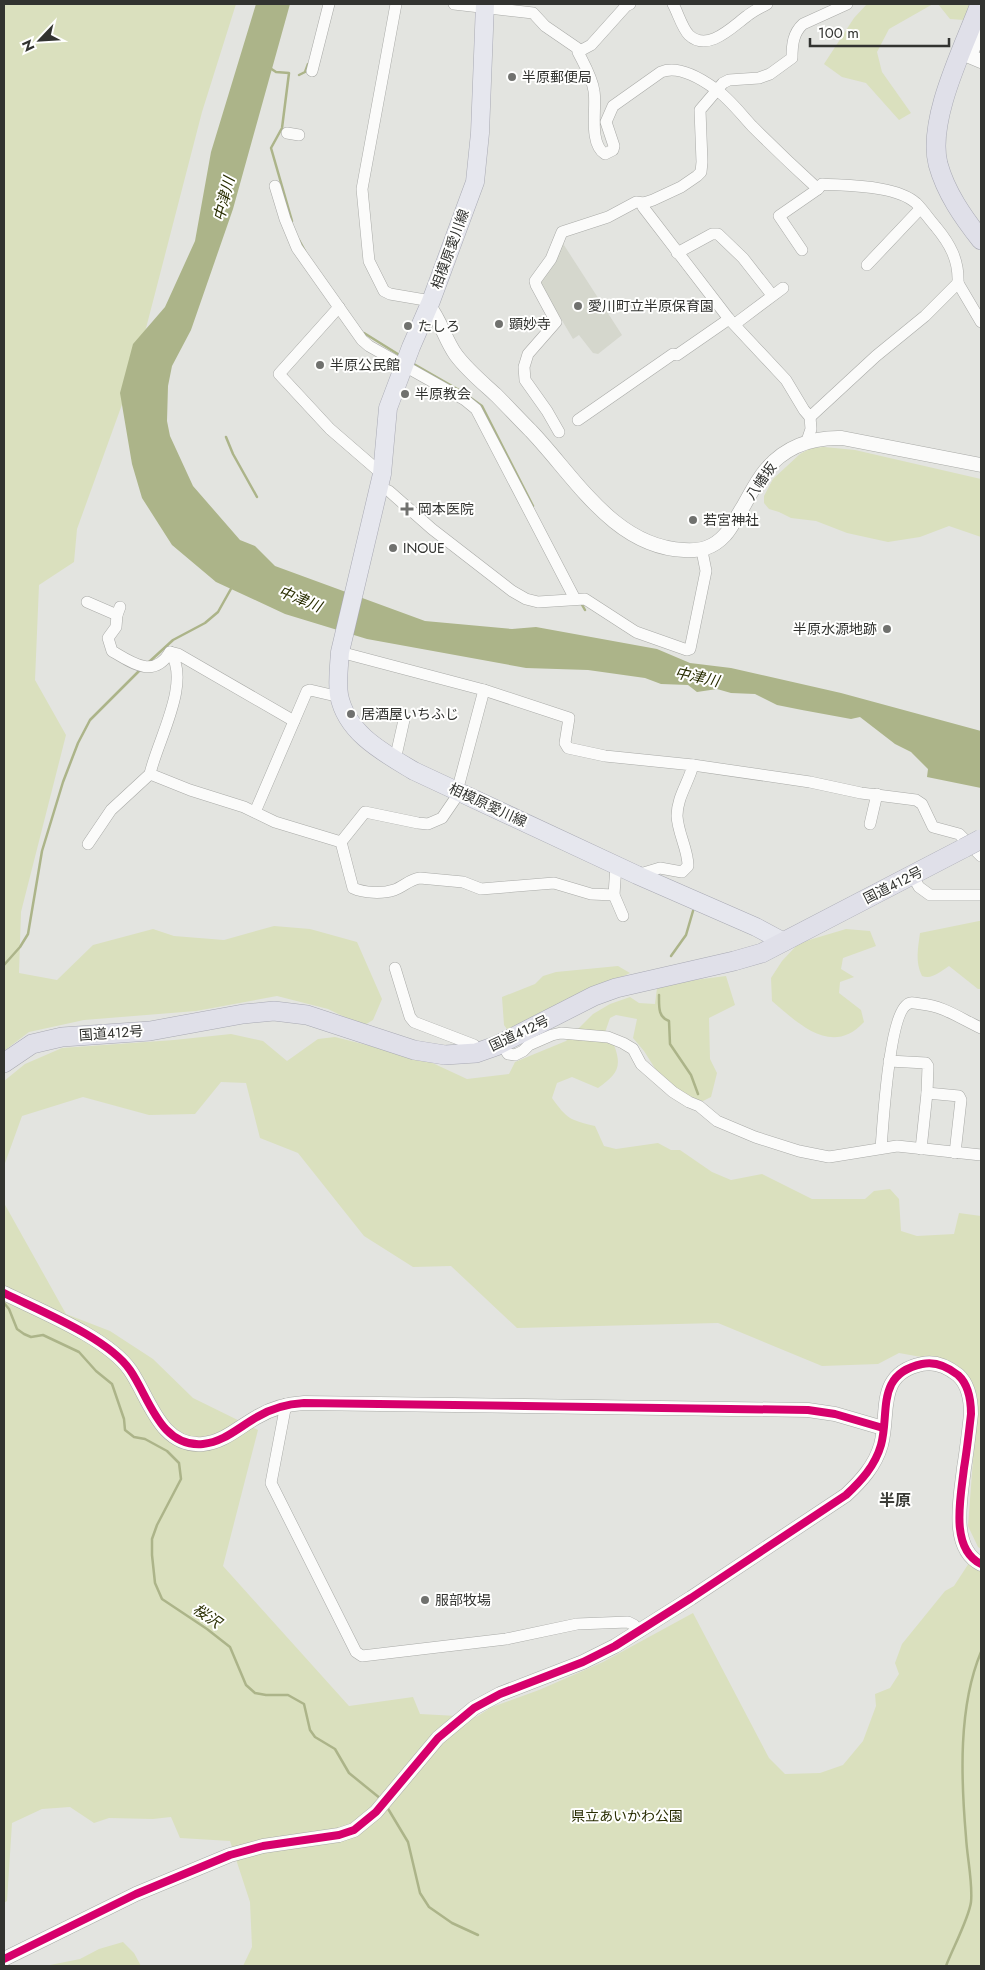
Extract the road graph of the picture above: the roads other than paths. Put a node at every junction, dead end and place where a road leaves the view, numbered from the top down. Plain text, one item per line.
1 (329, 4) edge
2 (396, 4) edge
3 (454, 4) edge
4 (630, 4) edge
5 (673, 4) edge
6 (767, 4) edge
7 (847, 4) edge
8 (980, 4) edge
9 (485, 6) edge
10 (981, 33) edge
11 (580, 50) junction
12 (971, 57) edge
13 (312, 71) dead end
14 (716, 89) junction
15 (275, 186) dead end
16 (818, 189) junction
17 (644, 203) junction
18 (920, 209) junction
19 (981, 240) edge
20 (802, 250) dead end
21 (677, 253) junction
22 (867, 264) dead end
23 (958, 283) junction
24 (783, 288) dead end
25 (772, 296) junction
26 (430, 303) junction
27 (338, 307) junction
28 (732, 321) junction
29 (981, 322) edge
30 (404, 365) junction
31 (810, 417) junction
32 (578, 420) dead end
33 (558, 432) dead end
34 (808, 441) junction
35 (981, 465) edge
36 (380, 480) junction
37 (702, 550) junction
38 (575, 599) junction
39 (92, 601) dead end
40 (170, 652) junction
41 (340, 652) junction
42 (484, 690) junction
43 (340, 697) junction
44 (404, 720) dead end
45 (294, 721) junction
46 (395, 760) junction
47 (694, 764) junction
48 (150, 774) junction
49 (457, 789) junction
50 (877, 794) junction
51 (255, 812) junction
52 (870, 824) dead end
53 (981, 839) edge
54 (341, 842) junction
55 (88, 844) dead end
56 (973, 852) edge
57 (616, 865) junction
58 (637, 875) junction
59 (912, 875) junction
60 (981, 894) edge
61 (614, 895) junction
62 (623, 916) dead end
63 (784, 942) junction
64 (396, 968) dead end
65 (981, 1028) edge
66 (502, 1044) junction
67 (476, 1053) junction
68 (889, 1060) junction
69 (4, 1063) edge
70 (927, 1093) junction
71 (881, 1148) junction
72 (920, 1149) junction
73 (955, 1153) junction
74 (981, 1155) edge
75 (4, 1293) edge
76 (286, 1404) junction
77 (883, 1428) junction
78 (981, 1564) edge
79 (639, 1632) junction
80 (4, 1960) edge

1 - 13 street
2 - 26 street
3 - 9 street
4 - 11 street
5 - 6 street
7 - 14 street
8 - 12 highway
9 - 11 street
9 - 26 main road, 相模原愛川線
10 - 12 street
11 - 14 street
12 - 19 highway
14 - 16 street
14 - 17 street
15 - 27 street
16 - 18 street
16 - 20 street
17 - 21 street
17 - 33 street
18 - 22 street
18 - 23 street
21 - 25 street
21 - 28 street
23 - 29 street
23 - 31 street
24 - 25 street
25 - 28 street
26 - 30 main road, 相模原愛川線
26 - 37 street
27 - 30 street
27 - 36 street
28 - 31 street
28 - 32 street
30 - 36 main road, 相模原愛川線
30 - 38 street
31 - 34 street
34 - 35 street, 八幡坂
34 - 37 street, 八幡坂
36 - 38 street
36 - 41 main road, 相模原愛川線
37 - 38 street
39 - 40 street
40 - 45 street
40 - 48 street
41 - 42 street
41 - 43 main road, 相模原愛川線
42 - 47 street
42 - 49 street
43 - 45 street
43 - 46 main road, 相模原愛川線
44 - 46 street
45 - 51 street
46 - 49 main road, 相模原愛川線
47 - 50 street
47 - 58 street
48 - 51 street
48 - 55 street
49 - 54 street
49 - 57 main road, 相模原愛川線
50 - 52 street
50 - 56 street
51 - 54 street
53 - 56 highway, 国道412号, bridge
54 - 61 street
56 - 59 highway, 国道412号
57 - 58 main road, 相模原愛川線
57 - 61 street
58 - 63 main road, 相模原愛川線
59 - 60 street
59 - 63 highway, 国道412号
61 - 62 street
63 - 66 highway, 国道412号
64 - 67 street
65 - 68 street
66 - 67 highway, 国道412号
66 - 71 street
67 - 69 highway, 国道412号
68 - 70 street
68 - 71 street
70 - 72 street
70 - 73 street
71 - 72 street
72 - 73 street
73 - 74 street
75 - 76 street
76 - 77 street
76 - 79 street
77 - 78 street
77 - 79 street
79 - 80 street

